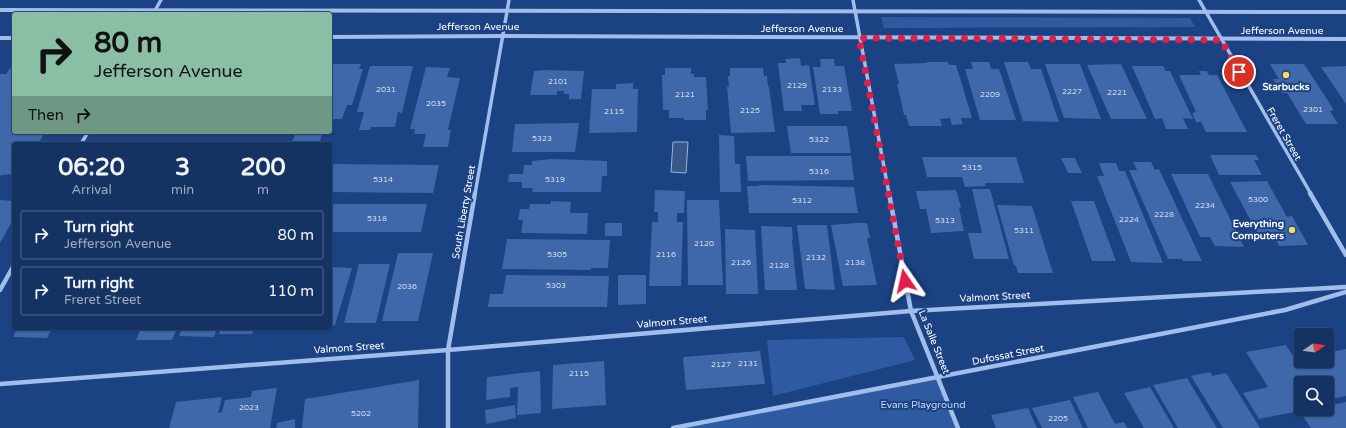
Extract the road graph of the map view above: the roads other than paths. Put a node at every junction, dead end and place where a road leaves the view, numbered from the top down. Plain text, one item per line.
1 (161, 0) edge
2 (509, 0) edge
3 (853, 0) edge
4 (1199, 0) edge
5 (0, 10) edge
6 (507, 11) junction
7 (855, 11) junction
8 (1205, 11) junction
9 (154, 12) edge
10 (1346, 12) edge
11 (503, 36) junction
12 (332, 37) edge
13 (0, 38) edge
14 (12, 38) edge
15 (859, 38) junction
16 (1346, 39) edge
17 (1221, 40) junction
18 (1346, 255) edge
19 (12, 268) edge
20 (1346, 287) edge
21 (0, 290) edge
22 (1346, 292) edge
23 (911, 311) junction
24 (448, 350) junction
25 (939, 378) junction
26 (0, 384) edge
27 (448, 428) edge
28 (672, 428) edge
29 (958, 428) edge

1 - 9 street
2 - 6 street, South Liberty Street
3 - 7 street, La Salle Street
4 - 8 street, Freret Street
5 - 9 street, Jefferson Avenue
6 - 7 street, Jefferson Avenue
6 - 9 street, Jefferson Avenue
6 - 11 street, South Liberty Street
7 - 8 street, Jefferson Avenue
7 - 15 street, La Salle Street
8 - 10 street, Jefferson Avenue
8 - 17 street, Freret Street
11 - 12 street, Jefferson Avenue
11 - 15 street, Jefferson Avenue
11 - 24 street, South Liberty Street
13 - 14 street
15 - 17 street, Jefferson Avenue
15 - 23 street, La Salle Street
16 - 17 street, Jefferson Avenue
17 - 18 street, Freret Street
19 - 21 street
20 - 23 street, Valmont Street
22 - 25 street, Dufossat Street
23 - 24 street, Valmont Street
23 - 25 street, La Salle Street
24 - 26 street, Valmont Street
24 - 27 street, South Liberty Street
25 - 28 street, Dufossat Street
25 - 29 street, La Salle Street

